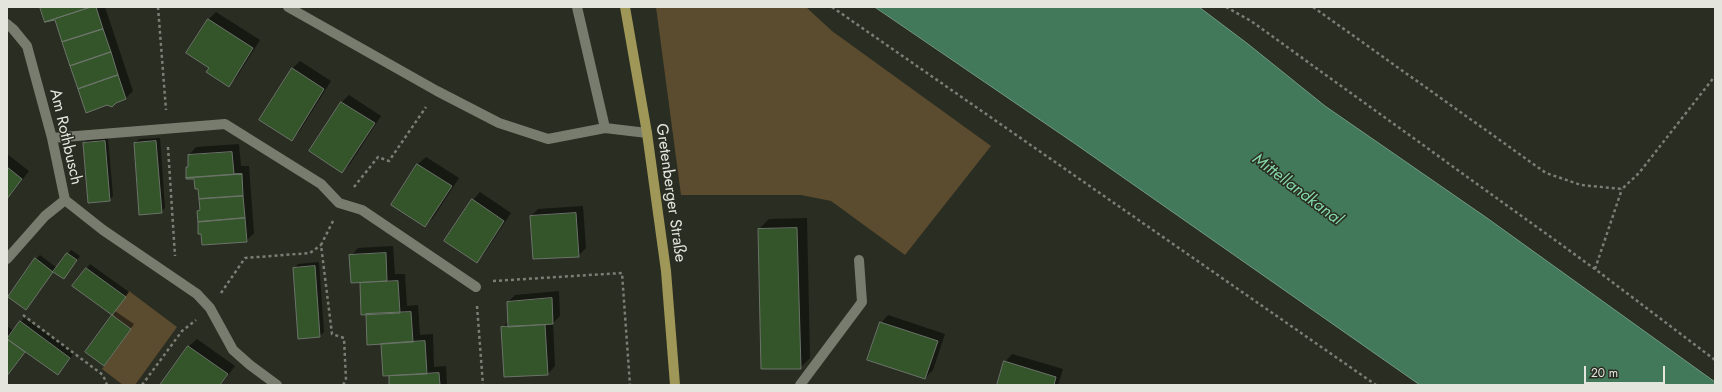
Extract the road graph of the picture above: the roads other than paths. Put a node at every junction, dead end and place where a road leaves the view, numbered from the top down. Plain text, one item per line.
1 (288, 7) edge
2 (577, 7) edge
3 (625, 7) edge
4 (7, 24) edge
5 (605, 128) junction
6 (647, 132) junction
7 (52, 138) junction
8 (65, 200) junction
9 (7, 259) edge
10 (859, 260) dead end
11 (476, 286) road end
12 (277, 385) edge
13 (675, 385) edge
14 (800, 385) edge

1 - 5 street
2 - 5 street
3 - 6 main road, Gretenberger Straße
4 - 7 street, Am Rothbusch
5 - 6 street
6 - 13 main road, Gretenberger Straße
7 - 8 street, Am Rothbusch
7 - 11 street
8 - 9 street
8 - 12 street, Am Rothbusch
10 - 14 street

